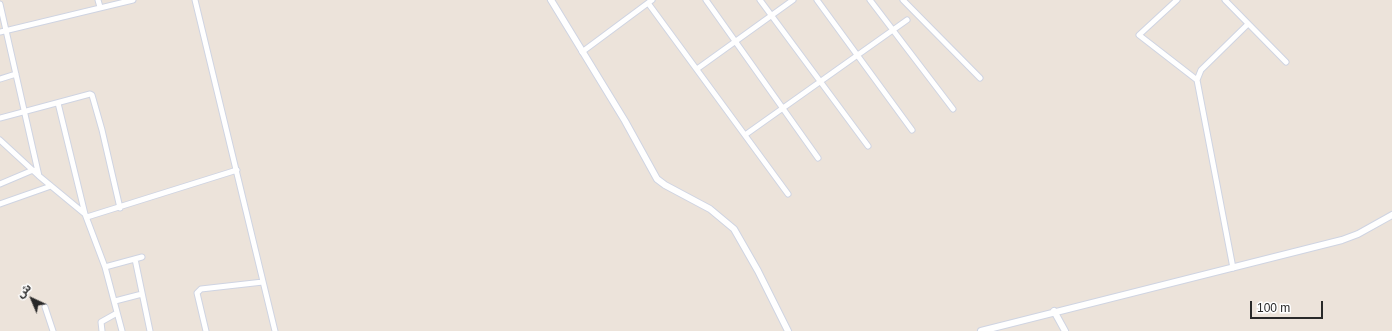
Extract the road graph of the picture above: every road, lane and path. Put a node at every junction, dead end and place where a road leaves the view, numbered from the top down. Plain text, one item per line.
1 (98, 0) edge
2 (133, 0) edge
3 (195, 0) edge
4 (551, 0) edge
5 (706, 0) edge
6 (760, 0) edge
7 (793, 0) edge
8 (817, 0) edge
9 (870, 0) edge
10 (903, 0) edge
11 (1177, 0) edge
12 (1225, 0) edge
13 (650, 1) edge
14 (0, 4) edge
15 (100, 7) junction
16 (771, 16) junction
17 (907, 20) dead end
18 (1248, 24) junction
19 (7, 30) junction
20 (893, 31) junction
21 (0, 32) edge
22 (736, 42) junction
23 (582, 52) junction
24 (857, 57) junction
25 (1286, 62) dead end
26 (697, 69) junction
27 (16, 74) junction
28 (980, 78) dead end
29 (0, 79) edge
30 (1197, 80) junction
31 (821, 83) junction
32 (58, 103) junction
33 (784, 109) junction
34 (953, 109) dead end
35 (24, 112) junction
36 (0, 118) edge
37 (912, 130) dead end
38 (745, 135) junction
39 (0, 140) edge
40 (868, 146) dead end
41 (818, 158) dead end
42 (33, 170) junction
43 (237, 170) junction
44 (39, 176) junction
45 (0, 184) edge
46 (51, 186) junction
47 (788, 194) dead end
48 (0, 204) edge
49 (120, 208) junction
50 (86, 215) junction
51 (1392, 215) edge
52 (142, 257) dead end
53 (135, 259) junction
54 (105, 267) junction
55 (1233, 268) junction
56 (264, 282) junction
57 (142, 294) junction
58 (115, 301) junction
59 (45, 307) dead end
60 (1054, 311) junction
61 (117, 313) junction
62 (53, 331) edge
63 (102, 331) edge
64 (122, 331) edge
65 (150, 331) edge
66 (206, 331) edge
67 (275, 331) edge
68 (788, 331) edge
69 (981, 331) edge
70 (1065, 331) edge

1 - 15 street
2 - 15 street
3 - 43 street
4 - 23 street
5 - 22 street
6 - 16 street
7 - 16 street
8 - 24 street
9 - 20 street
10 - 28 street
11 - 30 street
12 - 18 street
13 - 23 street
13 - 26 street
14 - 19 street
15 - 19 street
16 - 22 street
16 - 31 street
17 - 20 street
18 - 25 street
18 - 30 street
19 - 21 street
19 - 27 street
20 - 24 street
20 - 34 street
22 - 26 street
22 - 33 street
23 - 68 street
24 - 31 street
24 - 37 street
26 - 38 street
27 - 29 street
27 - 35 street
30 - 55 street
31 - 33 street
31 - 40 street
32 - 35 street
32 - 49 street
32 - 50 street
33 - 38 street
33 - 41 street
35 - 36 street
35 - 44 street
38 - 47 street
39 - 42 street
42 - 44 street
42 - 45 street
43 - 49 street
43 - 56 street
44 - 46 street
46 - 48 street
46 - 50 street
49 - 50 street
50 - 54 street
51 - 55 street
52 - 53 street
53 - 54 street
53 - 57 street
54 - 58 street
55 - 60 street
56 - 66 street
56 - 67 street
57 - 58 street
57 - 65 street
58 - 61 street
59 - 62 street
60 - 69 street
60 - 70 street
61 - 63 street
61 - 64 street

